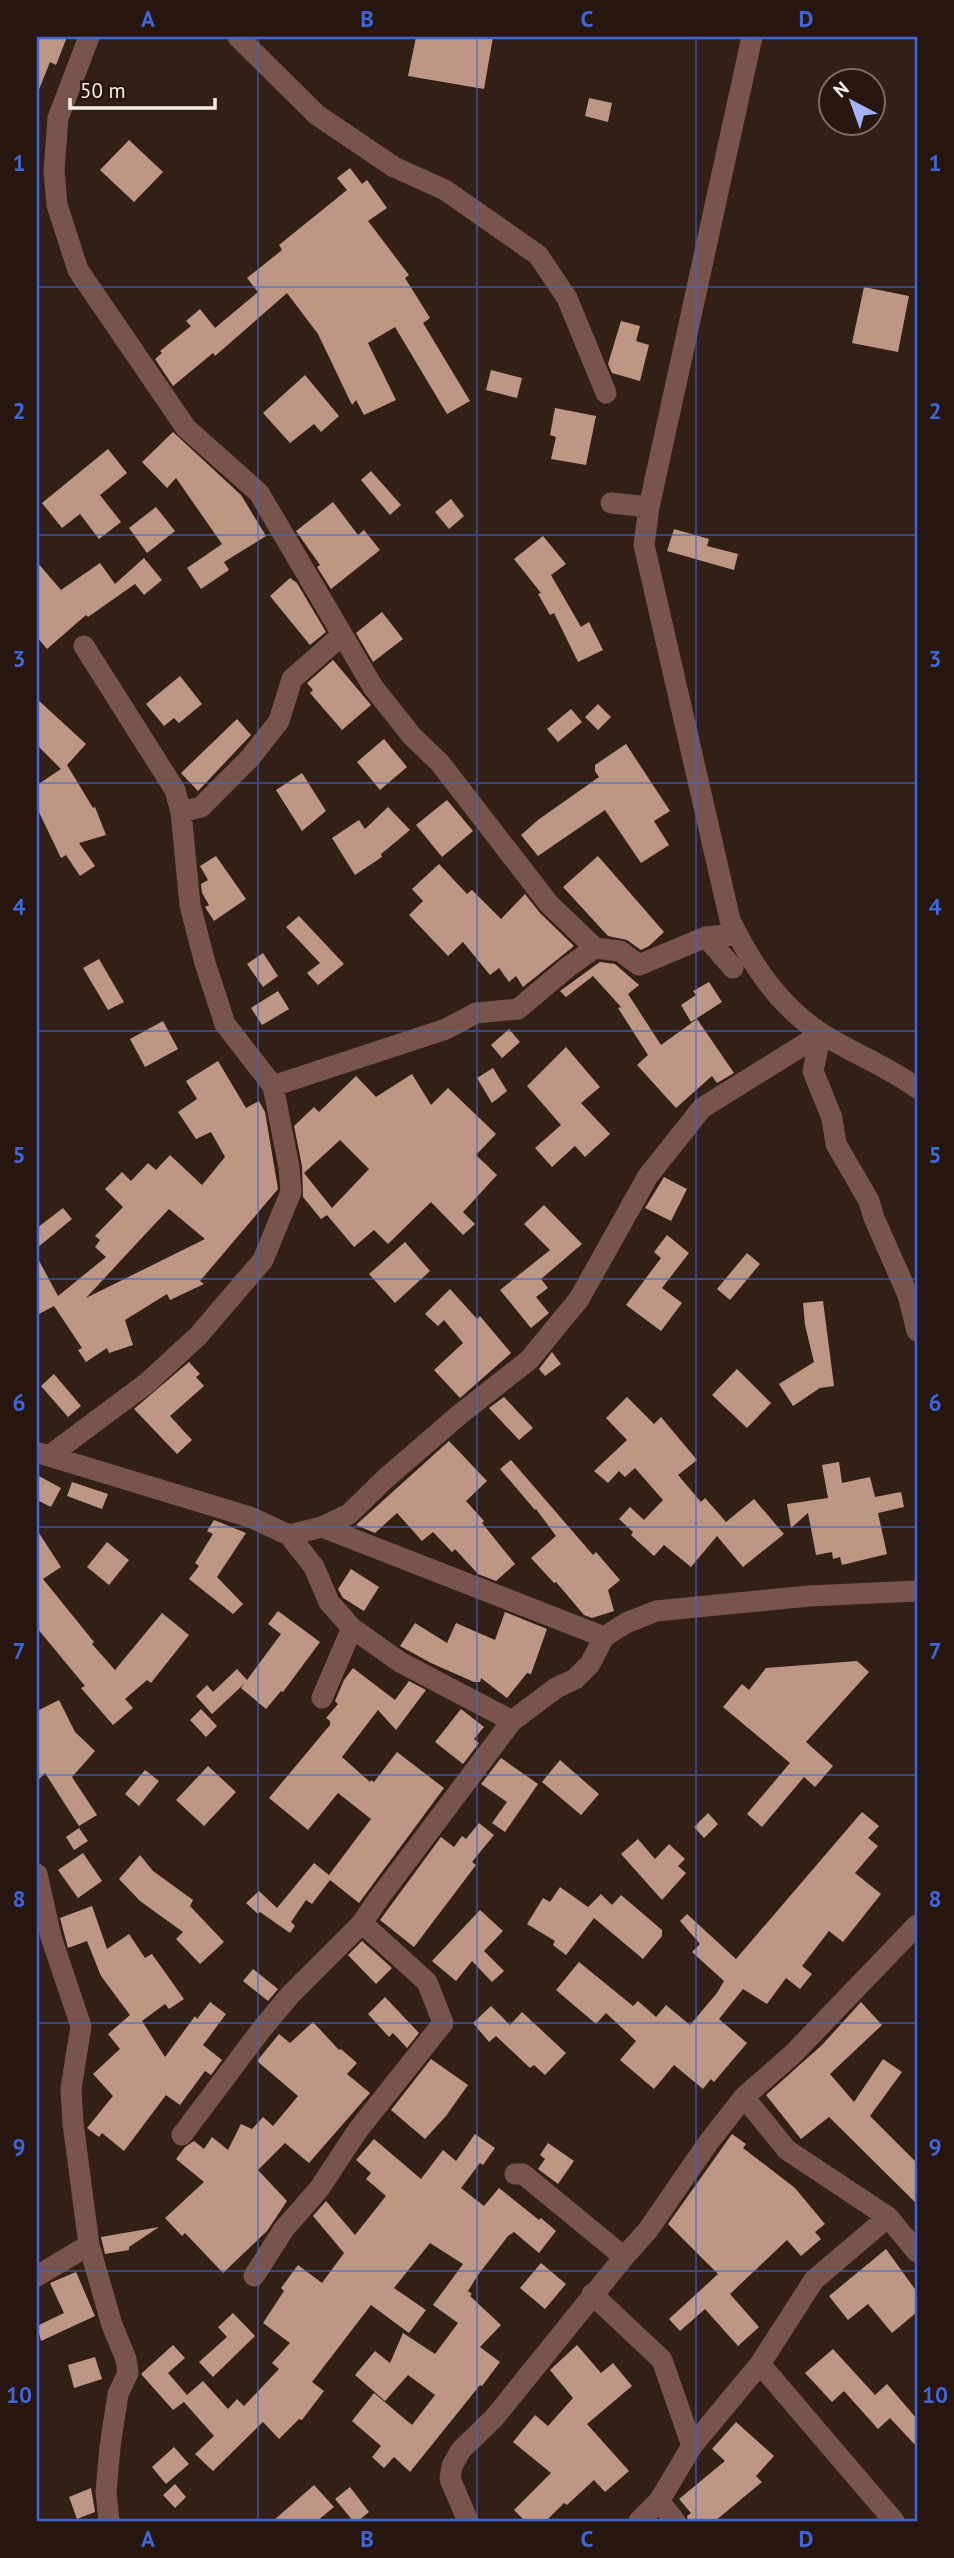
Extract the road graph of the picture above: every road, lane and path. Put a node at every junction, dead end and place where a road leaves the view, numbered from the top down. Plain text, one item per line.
1 (89, 37) edge
2 (237, 37) edge
3 (752, 37) edge
4 (606, 393) dead end
5 (611, 503) dead end
6 (649, 507) junction
7 (341, 636) junction
8 (84, 646) dead end
9 (181, 812) junction
10 (737, 933) junction
11 (706, 937) junction
12 (595, 948) junction
13 (733, 968) dead end
14 (821, 1034) junction
15 (273, 1086) junction
16 (917, 1088) edge
17 (917, 1331) edge
18 (43, 1454) edge
19 (322, 1527) junction
20 (289, 1535) junction
21 (917, 1591) edge
22 (352, 1628) junction
23 (604, 1637) junction
24 (322, 1698) dead end
25 (512, 1721) junction
26 (37, 1874) edge
27 (362, 1923) junction
28 (917, 1925) edge
29 (744, 2098) junction
30 (182, 2135) dead end
31 (515, 2174) dead end
32 (888, 2217) junction
33 (89, 2245) junction
34 (917, 2252) edge
35 (624, 2257) junction
36 (37, 2276) edge
37 (254, 2276) dead end
38 (592, 2294) junction
39 (760, 2364) junction
40 (692, 2446) junction
41 (659, 2501) junction
42 (109, 2521) edge
43 (468, 2521) edge
44 (639, 2521) edge
45 (675, 2521) edge
46 (894, 2521) edge

1 - 7 street
2 - 4 street
3 - 6 street
5 - 6 street
6 - 10 street
7 - 9 street
7 - 12 street
8 - 9 street
9 - 15 street
10 - 11 street
10 - 14 street
11 - 12 street
11 - 13 street
12 - 15 street
14 - 16 street
14 - 17 street
14 - 19 street
15 - 18 street
18 - 20 street
19 - 20 street
19 - 23 street
20 - 22 street
21 - 23 street
22 - 24 street
22 - 25 street
23 - 25 street
25 - 27 street
26 - 33 street
27 - 30 street
27 - 37 street
28 - 29 street
29 - 32 street
29 - 35 street
31 - 35 street
32 - 34 street
32 - 39 street
33 - 36 street
33 - 42 street
35 - 38 street
38 - 40 street
38 - 43 street
39 - 40 street
39 - 46 street
40 - 41 street
41 - 44 street
41 - 45 street

